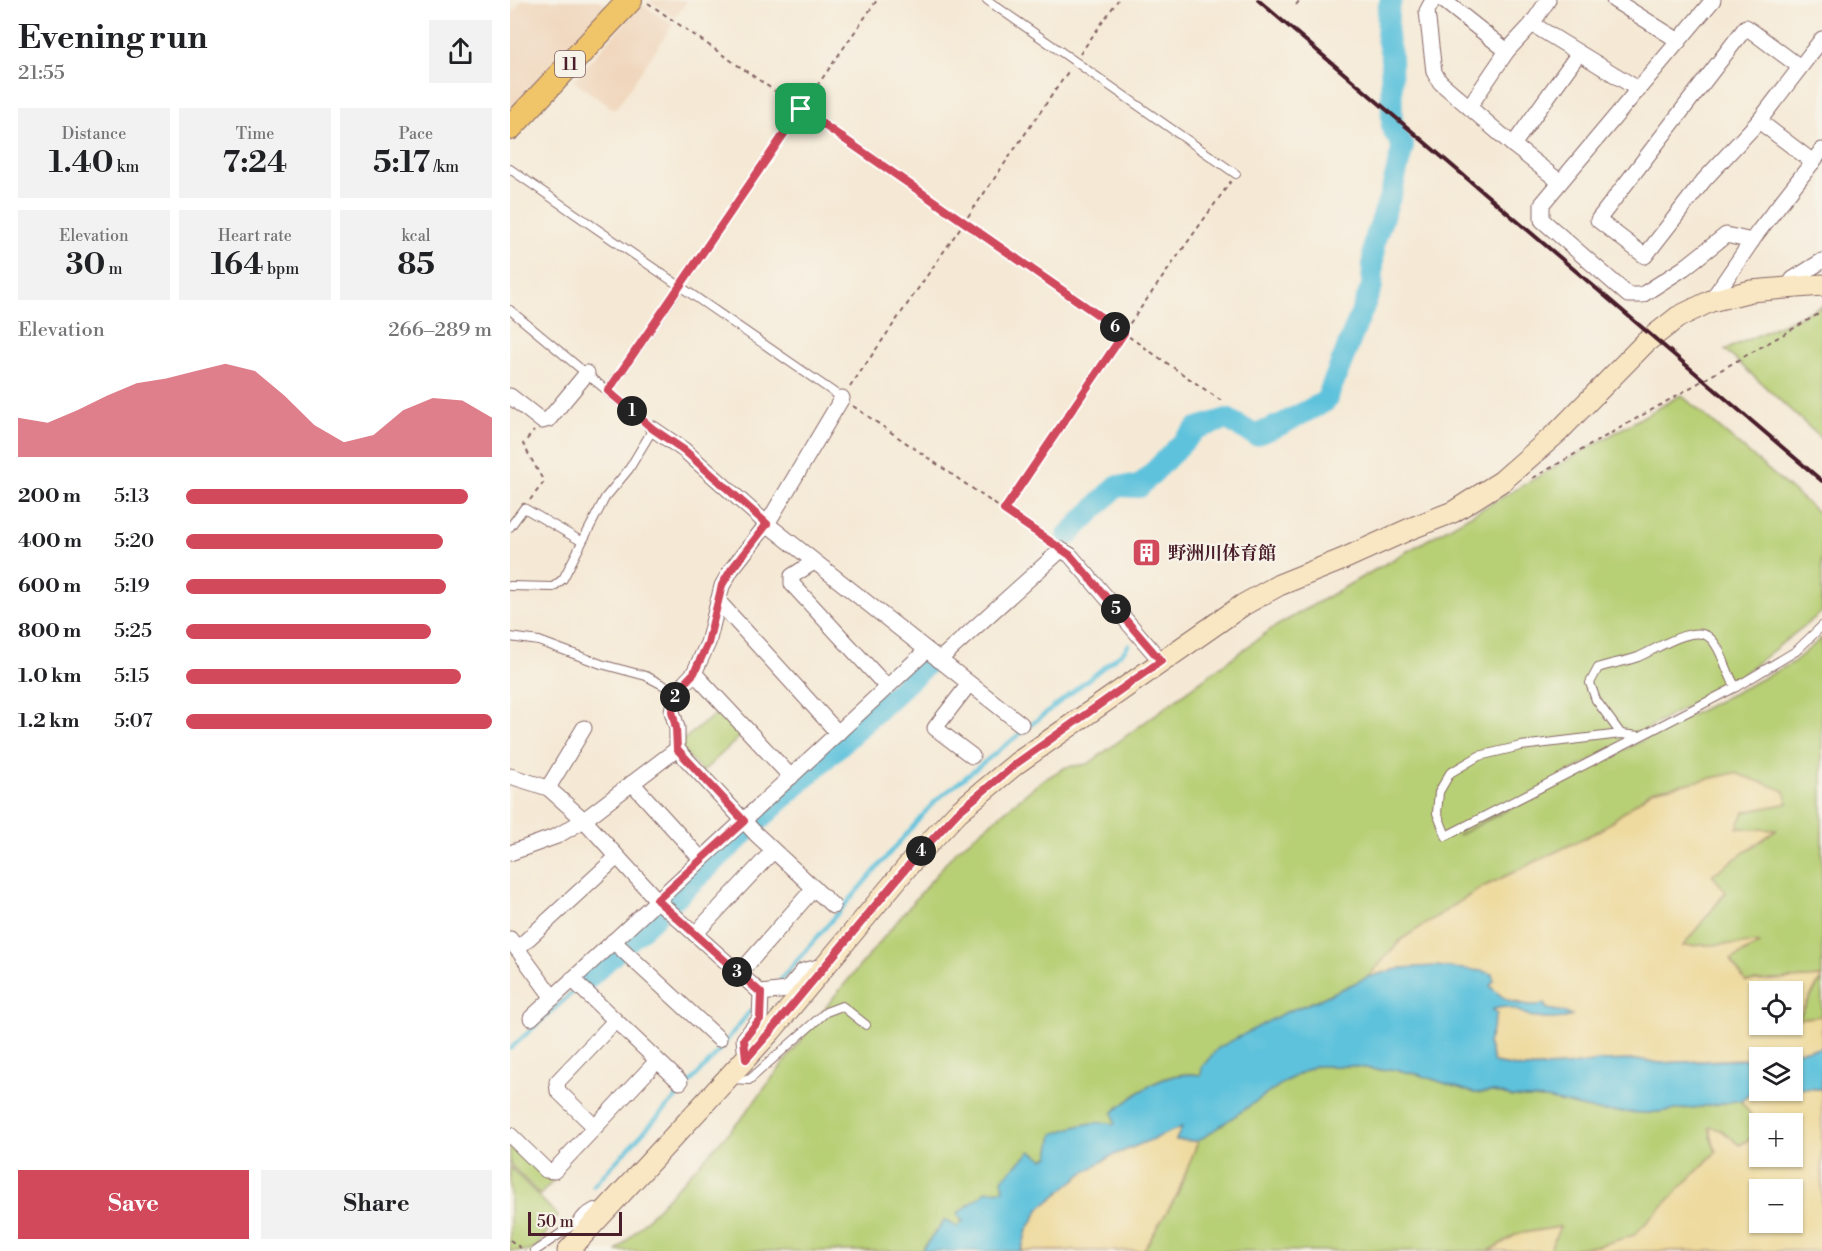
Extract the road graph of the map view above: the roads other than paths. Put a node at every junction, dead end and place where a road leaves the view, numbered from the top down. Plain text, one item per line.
1 (630, 0) edge
2 (987, 0) edge
3 (1433, 0) edge
4 (1443, 0) edge
5 (1548, 0) edge
6 (1614, 0) edge
7 (1713, 0) edge
8 (1532, 24) junction
9 (1822, 39) edge
10 (1679, 41) junction
11 (1507, 51) junction
12 (1580, 53) junction
13 (1800, 67) junction
14 (1638, 89) junction
15 (1469, 107) junction
16 (1759, 121) junction
17 (510, 128) edge
18 (1513, 145) junction
19 (1817, 156) edge
20 (510, 169) edge
21 (1236, 174) road end
22 (1560, 182) junction
23 (1752, 241) junction
24 (1822, 261) edge
25 (1822, 285) edge
26 (680, 286) junction
27 (1788, 288) junction
28 (1712, 301) junction
29 (510, 310) edge
30 (587, 373) junction
31 (608, 391) junction
32 (510, 396) edge
33 (842, 398) joint
34 (653, 429) junction
35 (767, 524) junction
36 (510, 527) edge
37 (581, 541) junction
38 (814, 562) junction
39 (510, 586) edge
40 (717, 601) junction
41 (1822, 626) edge
42 (510, 637) edge
43 (927, 650) junction
44 (939, 660) junction
45 (1161, 661) junction
46 (694, 673) junction
47 (969, 684) junction
48 (887, 687) junction
49 (1736, 687) junction
50 (676, 692) junction
51 (1021, 724) dead end
52 (584, 728) dead end
53 (838, 733) junction
54 (1621, 734) junction
55 (1640, 736) junction
56 (677, 749) junction
57 (972, 756) dead end
58 (510, 776) edge
59 (790, 777) junction
60 (632, 783) junction
61 (548, 788) junction
62 (584, 820) junction
63 (744, 821) junction
64 (773, 850) junction
65 (510, 853) edge
66 (617, 857) junction
67 (701, 859) junction
68 (814, 888) junction
69 (657, 900) junction
70 (833, 906) dead end
71 (695, 934) junction
72 (613, 941) junction
73 (514, 944) edge
74 (826, 966) junction
75 (739, 974) junction
76 (572, 979) junction
77 (761, 993) junction
78 (553, 998) junction
79 (531, 1018) dead end
80 (615, 1021) junction
81 (866, 1025) dead end
82 (719, 1039) dead end
83 (746, 1059) junction
84 (657, 1061) junction
85 (727, 1079) junction
86 (680, 1082) dead end
87 (595, 1127) junction
88 (510, 1135) edge
89 (607, 1210) junction
90 (536, 1251) edge
91 (568, 1251) edge

1 - 17 main road, 11
2 - 21 lane
3 - 15 street
4 - 11 street
5 - 8 street
6 - 10 street
7 - 10 street
8 - 11 street
8 - 12 street
9 - 13 street
10 - 14 street
11 - 15 street
12 - 14 street
12 - 18 street
13 - 16 street
13 - 16 street
14 - 22 street
15 - 18 street
16 - 19 street
18 - 22 street
19 - 23 street
20 - 26 lane
22 - 23 street
23 - 28 street
24 - 27 street
25 - 27 street
26 - 31 lane
26 - 33 lane
27 - 28 street
28 - 45 street
29 - 30 lane
30 - 31 lane
30 - 32 street
31 - 34 lane
33 - 35 street
34 - 35 street
34 - 37 lane
35 - 38 street
35 - 40 street
36 - 37 lane
37 - 39 lane
38 - 43 street
38 - 48 street
40 - 46 street
40 - 53 street
41 - 49 lane
42 - 50 lane
43 - 44 street
43 - 48 street
44 - 45 street
44 - 47 street
45 - 74 street
46 - 50 street
46 - 59 street
47 - 51 street
47 - 57 street
48 - 53 street
49 - 54 lane
49 - 55 lane
50 - 56 street
52 - 61 street
53 - 59 street
54 - 55 lane
54 - 55 lane
56 - 60 street
56 - 63 street
58 - 61 street
59 - 63 street
60 - 62 street
60 - 67 street
61 - 62 street
62 - 65 street
62 - 66 street
63 - 64 street
63 - 67 street
64 - 68 street
64 - 71 street
66 - 69 street
66 - 73 street
67 - 69 street
68 - 70 street
68 - 75 street
69 - 71 street
69 - 72 street
71 - 75 street
72 - 76 street
72 - 82 street
73 - 78 street
74 - 77 street
74 - 83 street
75 - 77 street
76 - 78 street
76 - 80 street
77 - 83 street
78 - 79 street
80 - 84 street
80 - 87 street
81 - 85 lane
83 - 85 street
84 - 86 street
84 - 87 street
85 - 89 street
87 - 88 street
89 - 90 lane
89 - 91 street

